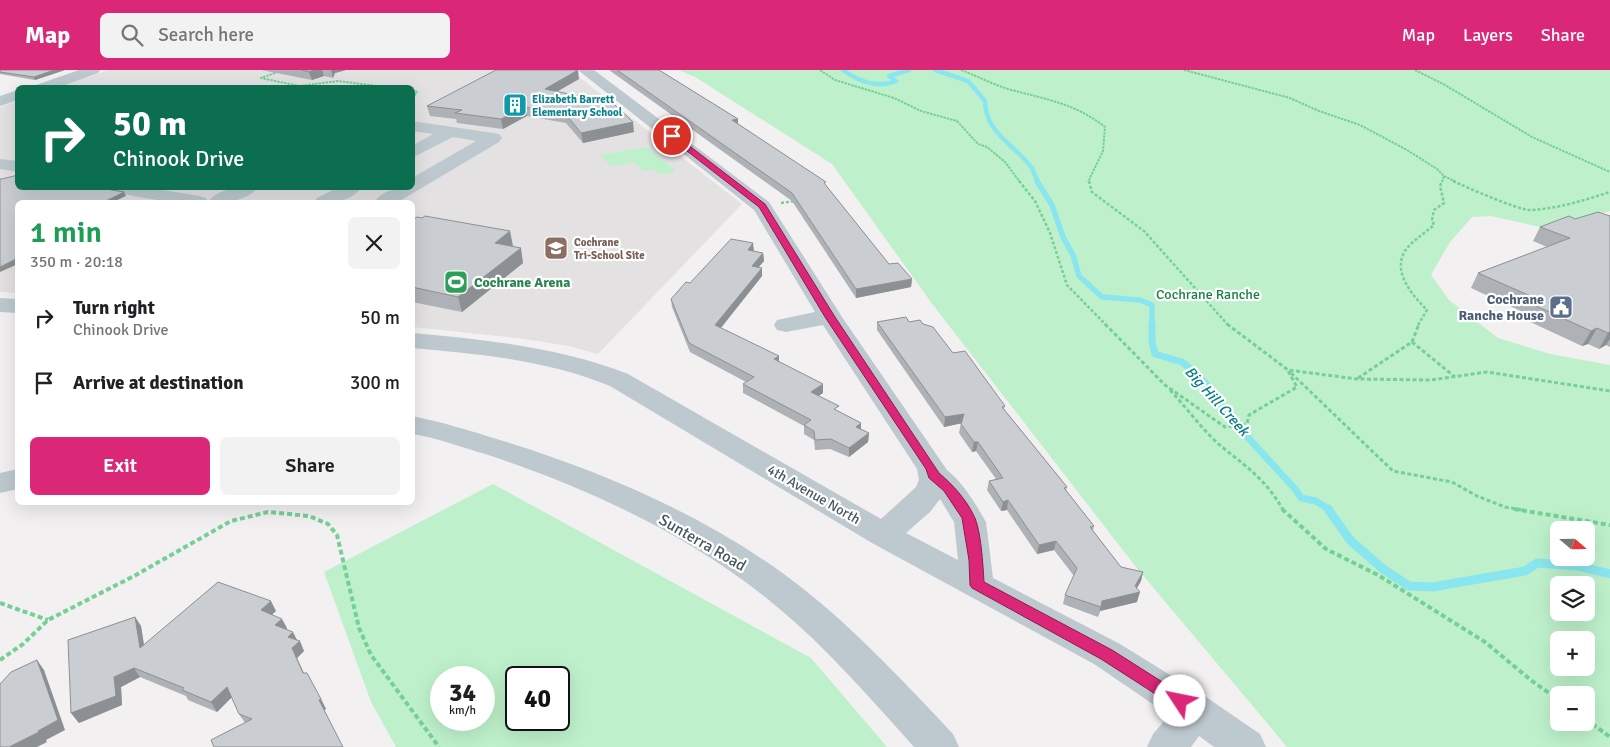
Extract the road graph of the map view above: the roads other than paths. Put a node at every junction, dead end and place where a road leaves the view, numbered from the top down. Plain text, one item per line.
1 (93, 70) edge
2 (584, 70) edge
3 (50, 85) edge
4 (0, 89) edge
5 (15, 93) edge
6 (15, 95) edge
7 (0, 101) edge
8 (415, 126) edge
9 (450, 132) junction
10 (415, 151) edge
11 (0, 164) edge
12 (15, 166) edge
13 (415, 185) edge
14 (133, 190) edge
15 (243, 190) edge
16 (347, 190) edge
17 (406, 190) edge
18 (187, 200) edge
19 (222, 200) edge
20 (328, 200) edge
21 (388, 200) edge
22 (830, 317) junction
23 (786, 325) dead end
24 (415, 340) edge
25 (415, 426) edge
26 (934, 475) junction
27 (15, 480) edge
28 (0, 484) edge
29 (883, 535) junction
30 (977, 585) junction
31 (1195, 711) junction
32 (939, 747) edge
33 (1167, 747) edge
34 (1246, 747) edge

1 - 3 street
2 - 22 street
4 - 5 street
6 - 7 street
8 - 9 street
9 - 10 street
9 - 13 street
11 - 12 street
14 - 18 street
15 - 19 street
16 - 20 street
17 - 21 street
22 - 23 street
22 - 26 street
24 - 29 street, 4th Avenue North
25 - 32 street, Sunterra Road
26 - 29 street
26 - 30 street
27 - 28 street
29 - 30 street, 4th Avenue North
30 - 31 street, 4th Avenue North
31 - 33 street
31 - 34 street, 4th Avenue North

